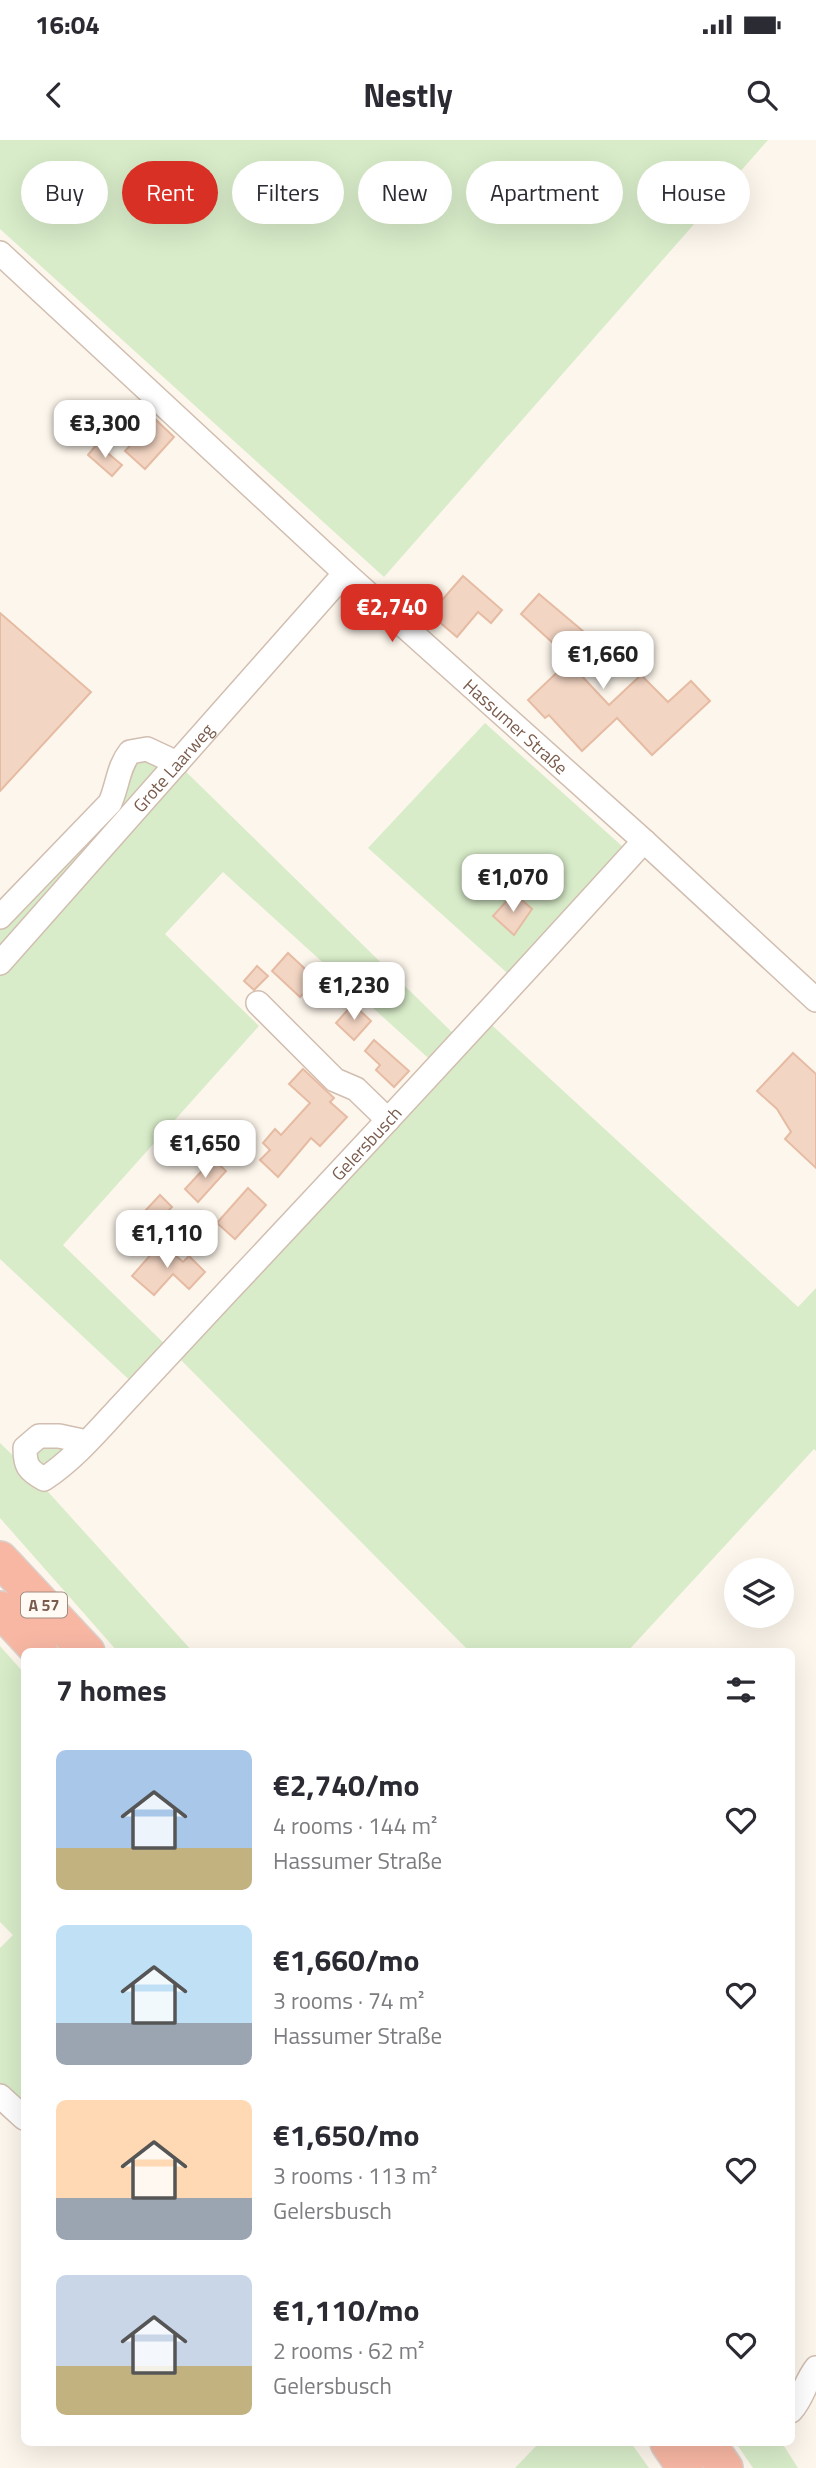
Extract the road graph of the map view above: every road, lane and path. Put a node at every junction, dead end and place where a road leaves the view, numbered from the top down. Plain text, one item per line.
1 (0, 253) edge
2 (345, 573) junction
3 (177, 763) junction
4 (644, 841) junction
5 (0, 917) edge
6 (0, 963) edge
7 (816, 1000) edge
8 (258, 1003) dead end
9 (388, 1120) junction
10 (87, 1442) dead end
11 (0, 1559) edge
12 (0, 1609) edge
13 (36, 1648) edge
14 (83, 1648) edge
15 (0, 2096) edge
16 (21, 2115) edge
17 (805, 2373) edge
18 (795, 2407) edge
19 (670, 2446) edge
20 (710, 2446) edge
21 (685, 2468) edge
22 (725, 2468) edge

1 - 2 street, Hassumer Straße
2 - 3 street, Grote Laarweg
2 - 4 street, Hassumer Straße
3 - 5 street
3 - 6 street, Grote Laarweg
4 - 7 street, Hassumer Straße
4 - 9 street, Gelersbusch
8 - 9 street
9 - 10 street, Gelersbusch
11 - 14 highway, A 57
12 - 13 highway, A 57
15 - 16 street
17 - 18 street
19 - 21 highway
20 - 22 highway

